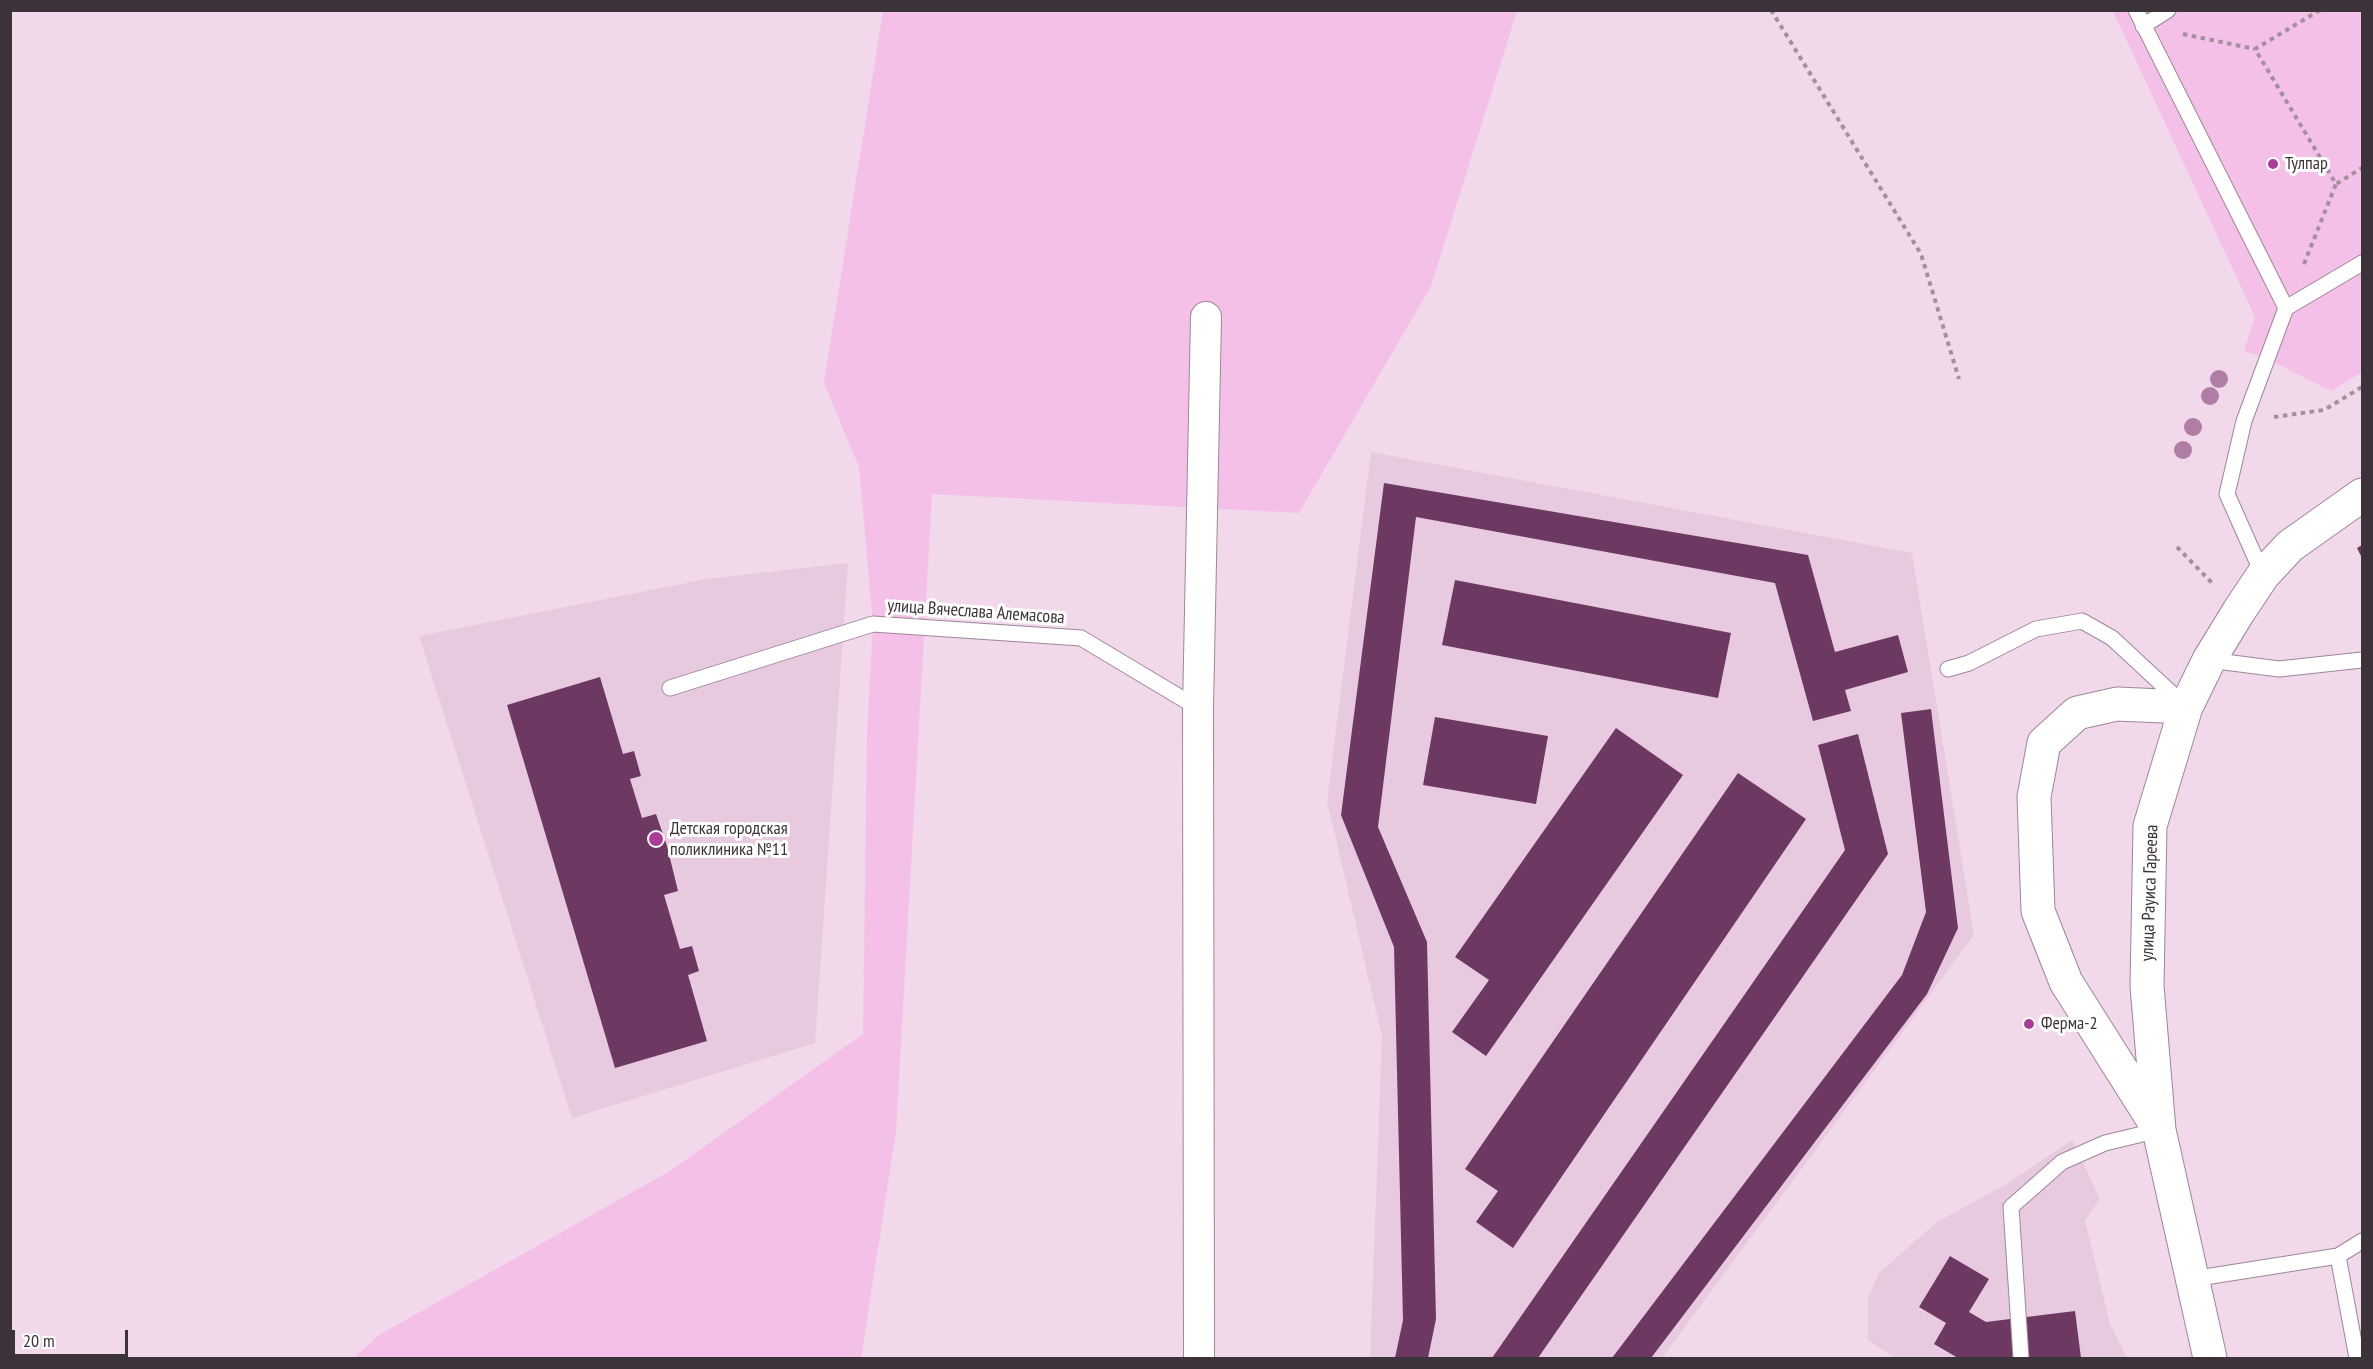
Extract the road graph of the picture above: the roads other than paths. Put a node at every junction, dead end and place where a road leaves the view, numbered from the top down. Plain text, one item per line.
1 (2136, 10) edge
2 (2168, 10) edge
3 (2143, 26) junction
4 (2362, 263) edge
5 (2286, 308) junction
6 (1206, 317) dead end
7 (2362, 495) edge
8 (2263, 575) junction
9 (2209, 660) junction
10 (2362, 660) edge
11 (1948, 669) dead end
12 (670, 688) dead end
13 (1198, 708) junction
14 (2186, 708) junction
15 (2159, 1130) junction
16 (2362, 1241) edge
17 (2338, 1256) junction
18 (2192, 1279) junction
19 (1199, 1359) edge
20 (2021, 1359) edge
21 (2210, 1359) edge
22 (2357, 1359) edge

1 - 3 lane
2 - 3 lane
3 - 5 lane
4 - 5 lane
5 - 8 lane
6 - 13 street
7 - 8 street, улица Рауиса Гареева
8 - 9 street, улица Рауиса Гареева
9 - 10 lane
9 - 14 street, улица Рауиса Гареева
11 - 14 lane
12 - 13 lane, улица Вячеслава Алемасова
13 - 19 street
14 - 15 street, улица Рауиса Гареева
14 - 15 street
15 - 18 street, улица Рауиса Гареева
15 - 20 lane
16 - 17 lane
17 - 18 lane
17 - 22 lane
18 - 21 street, улица Рауиса Гареева

